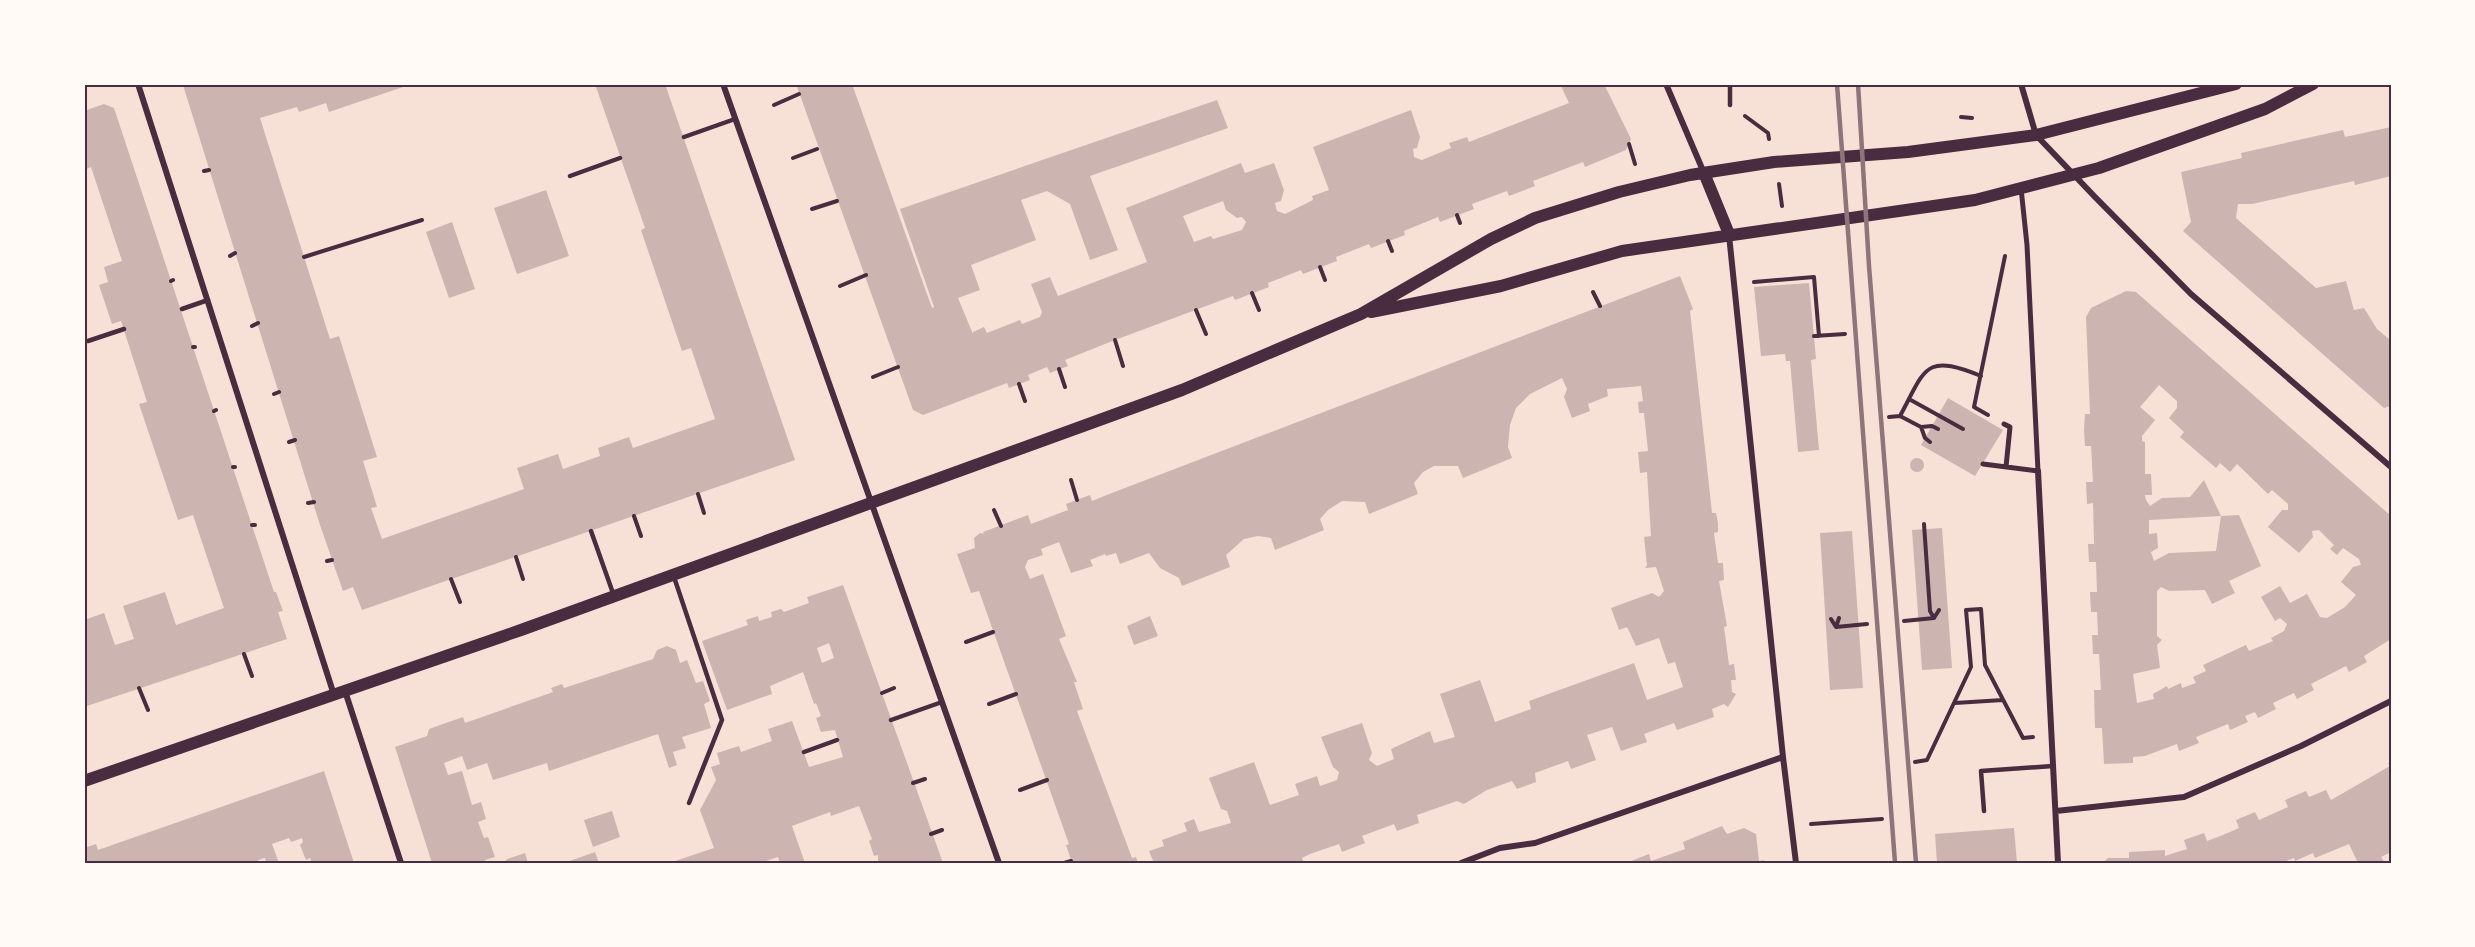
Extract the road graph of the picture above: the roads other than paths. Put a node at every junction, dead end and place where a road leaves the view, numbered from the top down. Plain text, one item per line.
1 (138, 84) edge
2 (723, 84) edge
3 (1666, 84) edge
4 (1730, 84) edge
5 (2021, 84) edge
6 (2236, 84) edge
7 (2313, 84) edge
8 (1730, 105) road end
9 (735, 119) junction
10 (2036, 135) junction
11 (684, 137) dead end
12 (620, 158) dead end
13 (1704, 172) junction
14 (2075, 175) junction
15 (570, 176) dead end
16 (2021, 188) junction
17 (1729, 234) junction
18 (208, 300) junction
19 (182, 309) dead end
20 (1361, 314) junction
21 (124, 329) dead end
22 (88, 341) dead end
23 (2004, 424) dead end
24 (1983, 464) dead end
25 (2006, 467) junction
26 (2391, 468) edge
27 (2038, 471) junction
28 (873, 504) junction
29 (591, 531) dead end
30 (673, 574) junction
31 (614, 596) junction
32 (339, 693) junction
33 (2391, 701) edge
34 (942, 702) junction
35 (891, 720) dead end
36 (837, 740) dead end
37 (804, 752) dead end
38 (1783, 757) junction
39 (2053, 766) junction
40 (84, 781) edge
41 (689, 803) dead end
42 (1984, 811) dead end
43 (2056, 811) junction
44 (402, 863) edge
45 (999, 863) edge
46 (1461, 863) edge
47 (1796, 863) edge
48 (2058, 863) edge

1 - 18 street
2 - 9 street
3 - 13 street
4 - 8 lane
5 - 10 street
6 - 10 main road
7 - 14 main road
9 - 11 lane
9 - 28 street
10 - 13 main road
10 - 14 street
12 - 15 lane
13 - 17 main road
13 - 20 main road
14 - 16 main road
14 - 26 street
16 - 17 main road
16 - 27 street
17 - 20 main road
17 - 38 street
18 - 19 lane
18 - 32 street
20 - 28 main road
21 - 22 lane
23 - 25 street
24 - 25 street
25 - 27 street
27 - 39 street
28 - 30 main road
28 - 34 street
29 - 31 lane
30 - 31 main road
30 - 41 lane
31 - 32 main road
32 - 40 main road
32 - 44 street
33 - 43 street
34 - 35 lane
34 - 45 street
36 - 37 lane
38 - 46 street
38 - 47 street
39 - 42 lane
39 - 43 street
43 - 48 street

